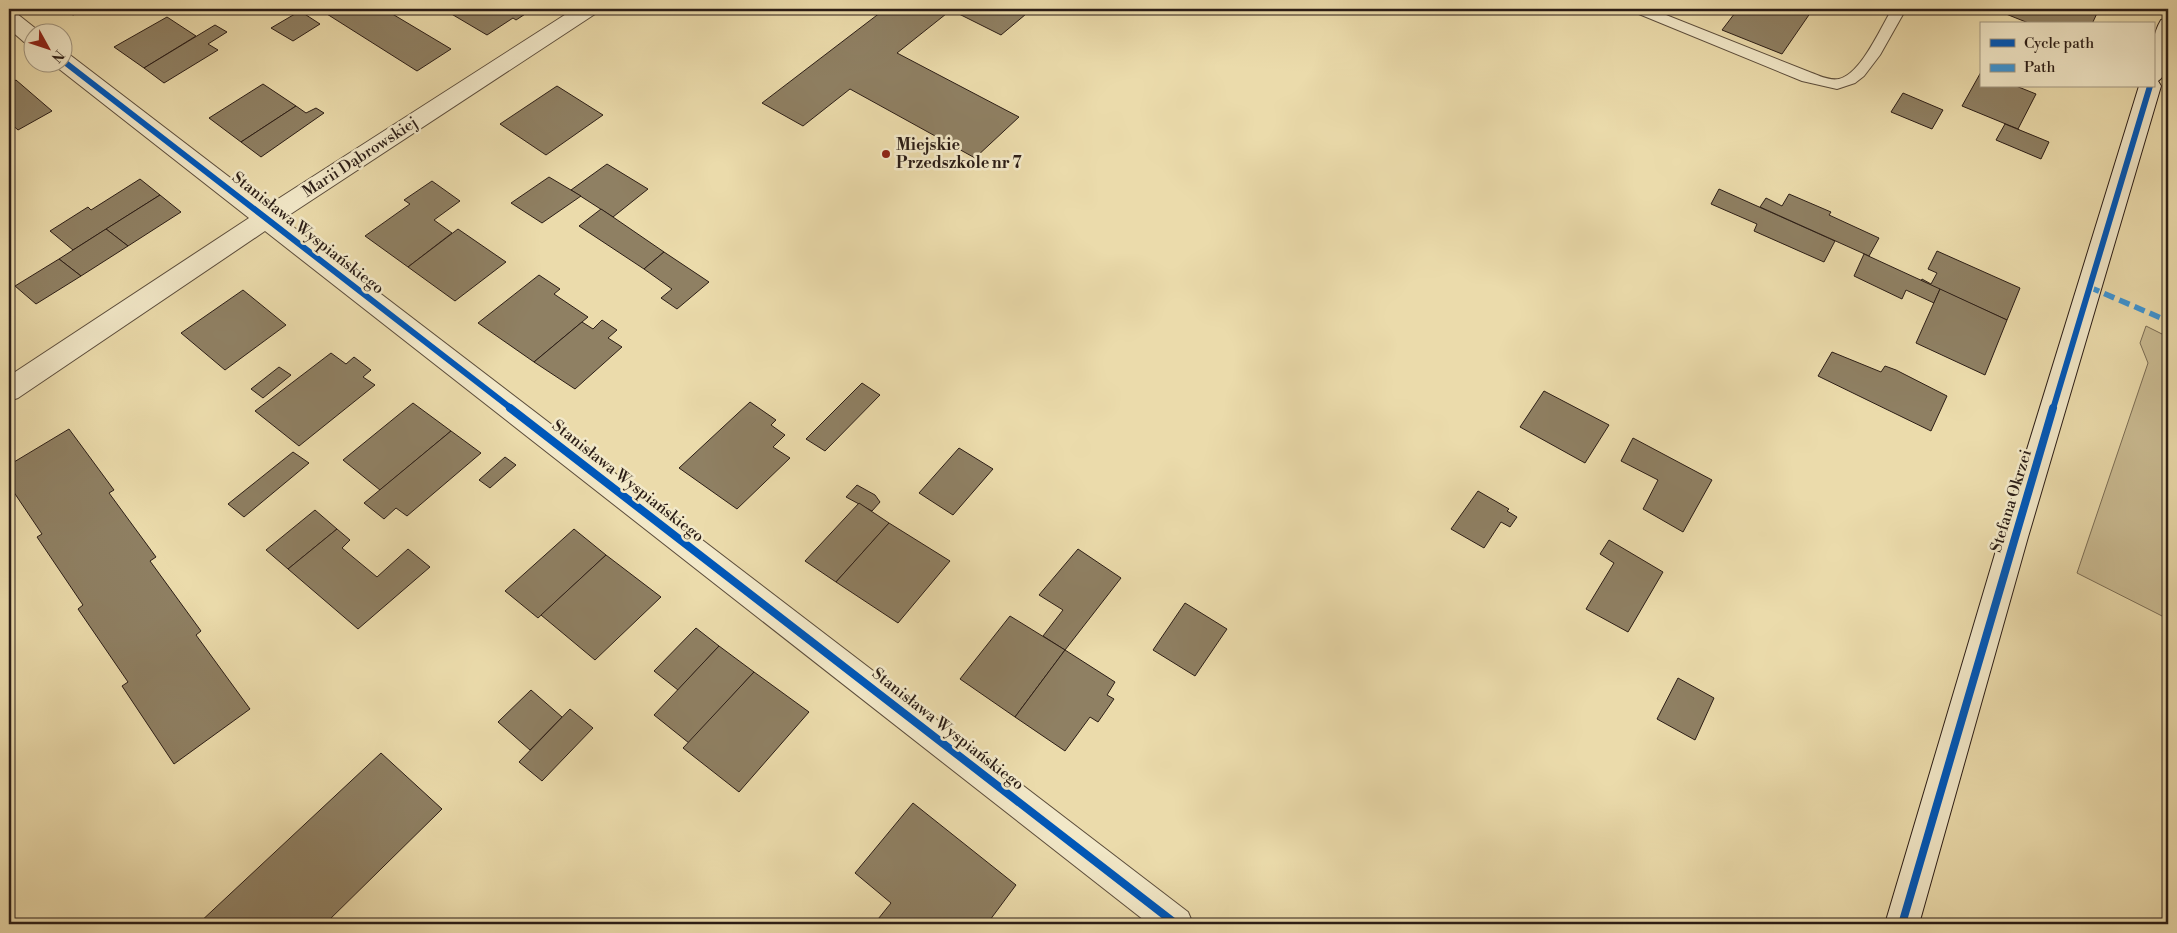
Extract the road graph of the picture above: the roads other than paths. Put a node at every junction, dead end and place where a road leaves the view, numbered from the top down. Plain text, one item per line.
1 (588, 9) edge
2 (1639, 9) edge
3 (1899, 9) edge
4 (9, 18) edge
5 (2168, 25) edge
6 (22, 28) edge
7 (72, 68) edge
8 (2154, 72) edge
9 (2149, 88) edge
10 (266, 218) junction
11 (9, 390) edge
12 (1176, 924) edge
13 (1902, 924) edge

1 - 10 street, Marii Dąbrowskiej
2 - 3 lane
4 - 6 street
5 - 8 street
7 - 10 street, Stanisława Wyspiańskiego
9 - 13 street, Stefana Okrzei
10 - 11 street, Marii Dąbrowskiej
10 - 12 street, Stanisława Wyspiańskiego

